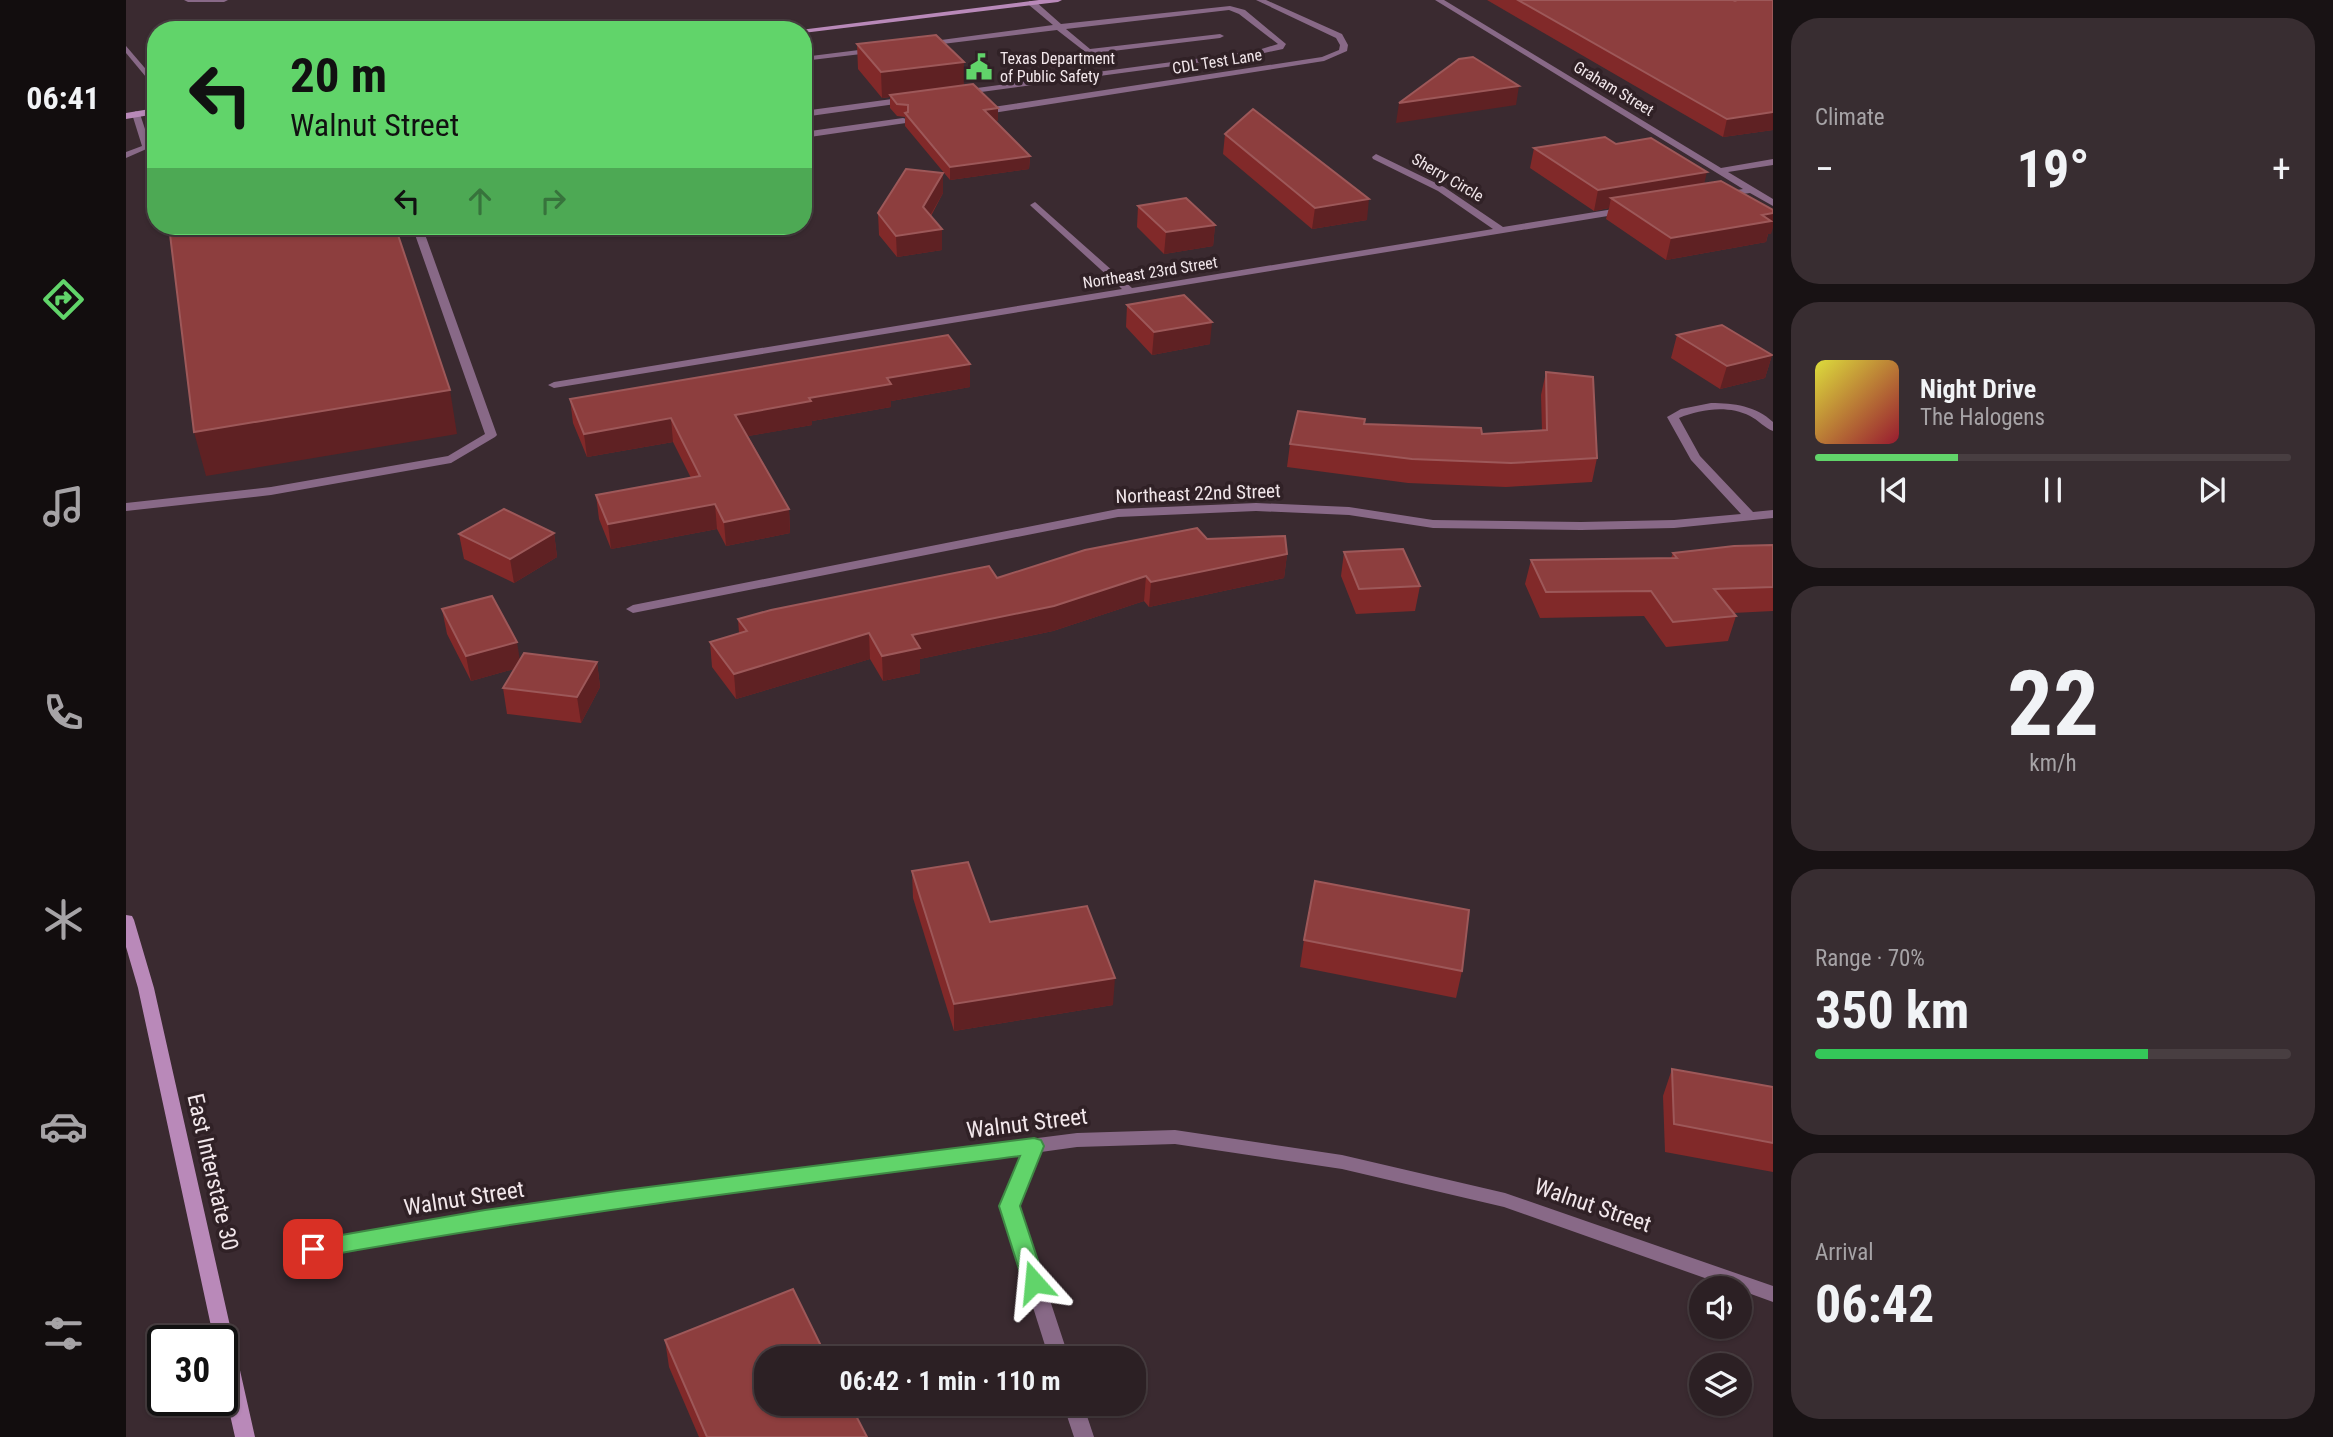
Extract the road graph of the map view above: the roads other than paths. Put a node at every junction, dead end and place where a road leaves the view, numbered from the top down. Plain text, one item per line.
1 (188, 0) edge
2 (224, 0) edge
3 (1058, 0) edge
4 (1260, 0) edge
5 (1439, 0) edge
6 (1032, 3) junction
7 (1059, 27) junction
8 (812, 31) edge
9 (1220, 36) dead end
10 (911, 46) edge
11 (126, 48) edge
12 (884, 49) edge
13 (812, 58) edge
14 (147, 75) edge
15 (954, 94) edge
16 (913, 99) edge
17 (993, 110) edge
18 (812, 113) edge
19 (131, 115) edge
20 (903, 121) edge
21 (812, 134) edge
22 (147, 141) edge
23 (147, 148) edge
24 (126, 155) edge
25 (1376, 157) dead end
26 (1773, 162) edge
27 (1723, 170) junction
28 (1752, 190) junction
29 (1712, 197) edge
30 (1773, 203) edge
31 (1035, 205) dead end
32 (1633, 209) edge
33 (1500, 230) junction
34 (421, 235) edge
35 (1130, 292) junction
36 (554, 385) dead end
37 (1773, 428) edge
38 (126, 507) edge
39 (1773, 514) edge
40 (1749, 516) junction
41 (633, 609) dead end
42 (126, 920) edge
43 (1034, 1146) junction
44 (313, 1249) dead end
45 (1773, 1294) edge
46 (1055, 1346) edge
47 (1077, 1416) edge
48 (245, 1437) edge
49 (1084, 1437) edge

1 - 2 street
3 - 6 main road
4 - 17 street, CDL Test Lane
5 - 27 street, Graham Street
6 - 7 street
6 - 8 main road
7 - 9 street
7 - 10 street
7 - 15 street
11 - 14 street
12 - 13 street
16 - 18 street
19 - 22 street
20 - 21 street
23 - 24 street
25 - 33 street, Sherry Circle
26 - 27 street
27 - 28 street, Graham Street
28 - 29 street
28 - 30 street, Graham Street
31 - 35 street
32 - 33 street, Northeast 23rd Street
33 - 35 street, Northeast 23rd Street
34 - 38 street
35 - 36 street, Northeast 23rd Street
37 - 40 street
39 - 40 street, Northeast 22nd Street
40 - 41 street, Northeast 22nd Street
42 - 48 main road, East Interstate 30
43 - 44 street, Walnut Street
43 - 45 street, Walnut Street
43 - 46 street
47 - 49 street

